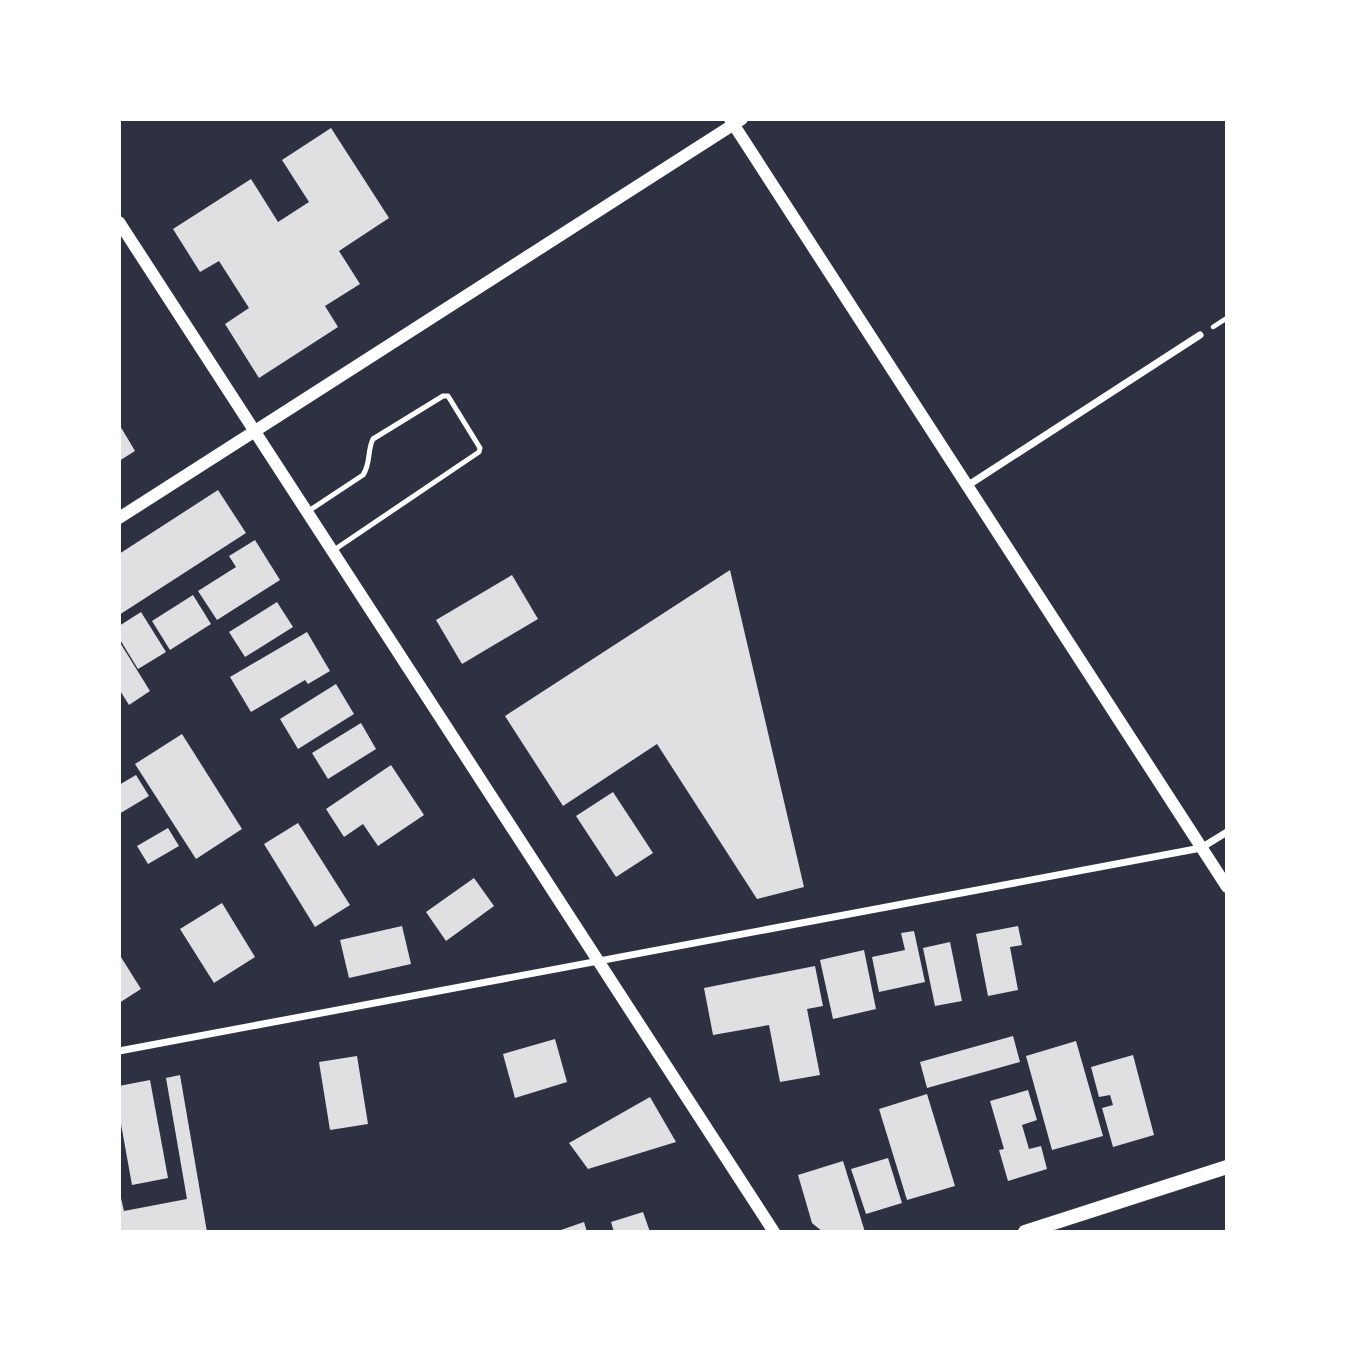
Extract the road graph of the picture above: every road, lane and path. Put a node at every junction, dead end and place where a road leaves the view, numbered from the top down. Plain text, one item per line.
1 (735, 121) edge
2 (119, 222) edge
3 (1200, 335) dead end
4 (254, 431) junction
5 (967, 486) junction
6 (307, 512) junction
7 (119, 518) edge
8 (332, 551) junction
9 (1227, 832) edge
10 (1202, 848) junction
11 (1227, 887) edge
12 (598, 961) junction
13 (119, 1051) edge
14 (1227, 1167) edge
15 (774, 1232) edge
16 (1025, 1232) edge

1 - 4 street
1 - 5 street
2 - 4 street
3 - 5 street
4 - 6 street
4 - 7 street
5 - 10 street
6 - 8 street
6 - 8 lane
8 - 12 street
9 - 10 street
10 - 11 street
10 - 12 street
12 - 13 street
12 - 15 street
14 - 16 main road

